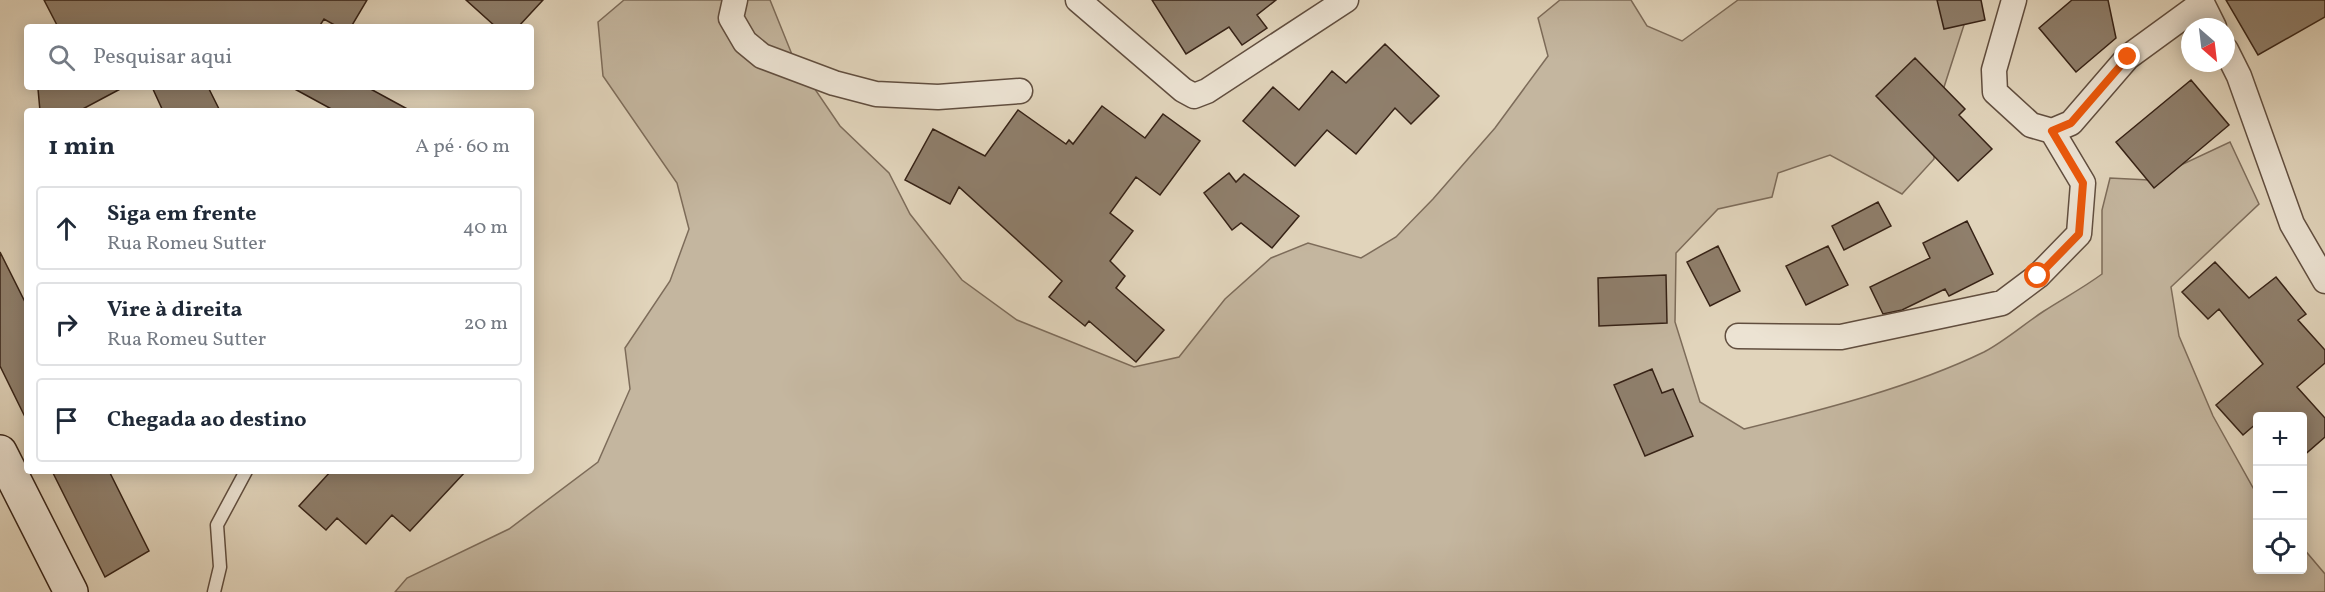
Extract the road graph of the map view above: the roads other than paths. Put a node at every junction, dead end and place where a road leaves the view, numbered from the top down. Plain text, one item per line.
1 (735, 0) edge
2 (1078, 0) edge
3 (1346, 0) edge
4 (2013, 0) edge
5 (2201, 2) edge
6 (2209, 18) edge
7 (2235, 68) edge
8 (1020, 91) dead end
9 (2052, 131) junction
10 (2325, 281) edge
11 (1738, 336) dead end
12 (0, 452) edge
13 (244, 474) edge
14 (71, 592) edge
15 (214, 592) edge

1 - 8 street
2 - 3 street
4 - 9 street
5 - 6 street
5 - 9 street
7 - 10 street
9 - 11 street
12 - 14 main road
13 - 15 lane

